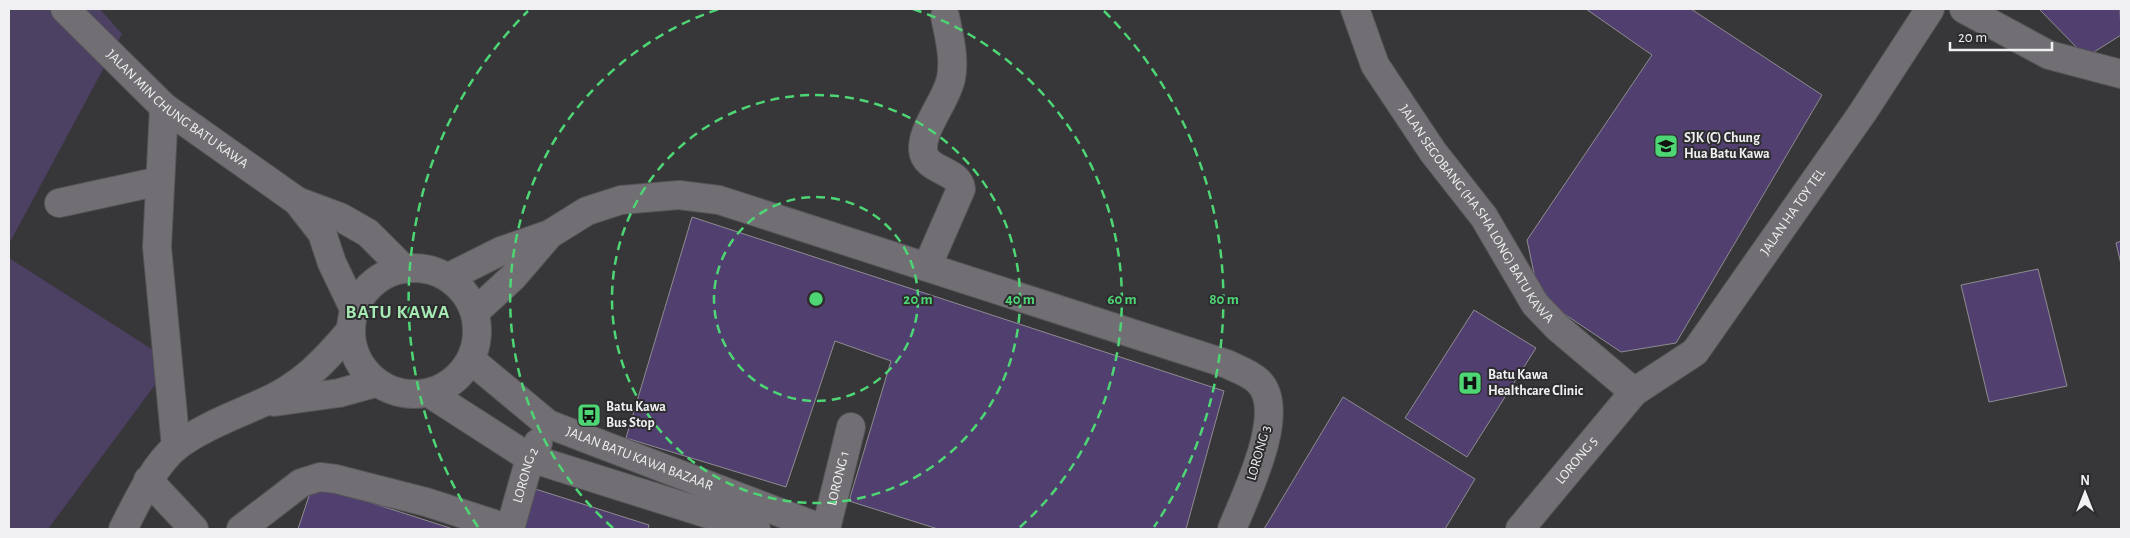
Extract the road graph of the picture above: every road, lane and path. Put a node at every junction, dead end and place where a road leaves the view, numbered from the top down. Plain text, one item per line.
1 (66, 9) edge
2 (1355, 9) edge
3 (1930, 9) edge
4 (1964, 9) edge
5 (945, 16) dead end
6 (2121, 74) edge
7 (164, 107) junction
8 (160, 181) junction
9 (297, 201) junction
10 (59, 203) dead end
11 (550, 234) junction
12 (927, 267) junction
13 (404, 269) junction
14 (449, 277) junction
15 (475, 312) junction
16 (352, 320) junction
17 (471, 360) junction
18 (376, 383) junction
19 (1634, 392) junction
20 (429, 394) junction
21 (264, 402) junction
22 (548, 424) junction
23 (851, 427) dead end
24 (176, 447) junction
25 (530, 458) junction
26 (148, 480) junction
27 (123, 529) edge
28 (194, 529) edge
29 (241, 529) edge
30 (510, 529) edge
31 (756, 529) edge
32 (825, 529) edge
33 (1232, 529) edge
34 (1520, 529) edge

1 - 7 street, JALAN MIN CHUNG BATU KAWA
2 - 19 street, JALAN SEGOBANG (HA SHA LONG) BATU KAWA
3 - 19 street, JALAN HA TOY TEL
4 - 6 street
5 - 12 street
7 - 8 street
7 - 9 street, JALAN MIN CHUNG BATU KAWA
8 - 10 street
8 - 24 street
9 - 13 street, JALAN MIN CHUNG BATU KAWA
9 - 16 street, JALAN MIN CHUNG BATU KAWA
11 - 12 street, LORONG 3
11 - 14 street
11 - 15 street
12 - 33 street, LORONG 3
13 - 14 street
13 - 16 street
14 - 15 street
15 - 17 street
16 - 18 street
16 - 21 street
17 - 20 street
17 - 22 street, JALAN BATU KAWA BAZAAR
18 - 20 street
18 - 21 street
19 - 34 street, LORONG 5
20 - 25 street, JALAN BATU KAWA BAZAAR
21 - 24 street
22 - 25 street, LORONG 2
22 - 32 street, JALAN BATU KAWA BAZAAR
23 - 32 street, LORONG 1
24 - 26 street
25 - 30 street, LORONG 2
25 - 31 street, JALAN BATU KAWA BAZAAR
26 - 27 street
26 - 28 street
29 - 30 street

